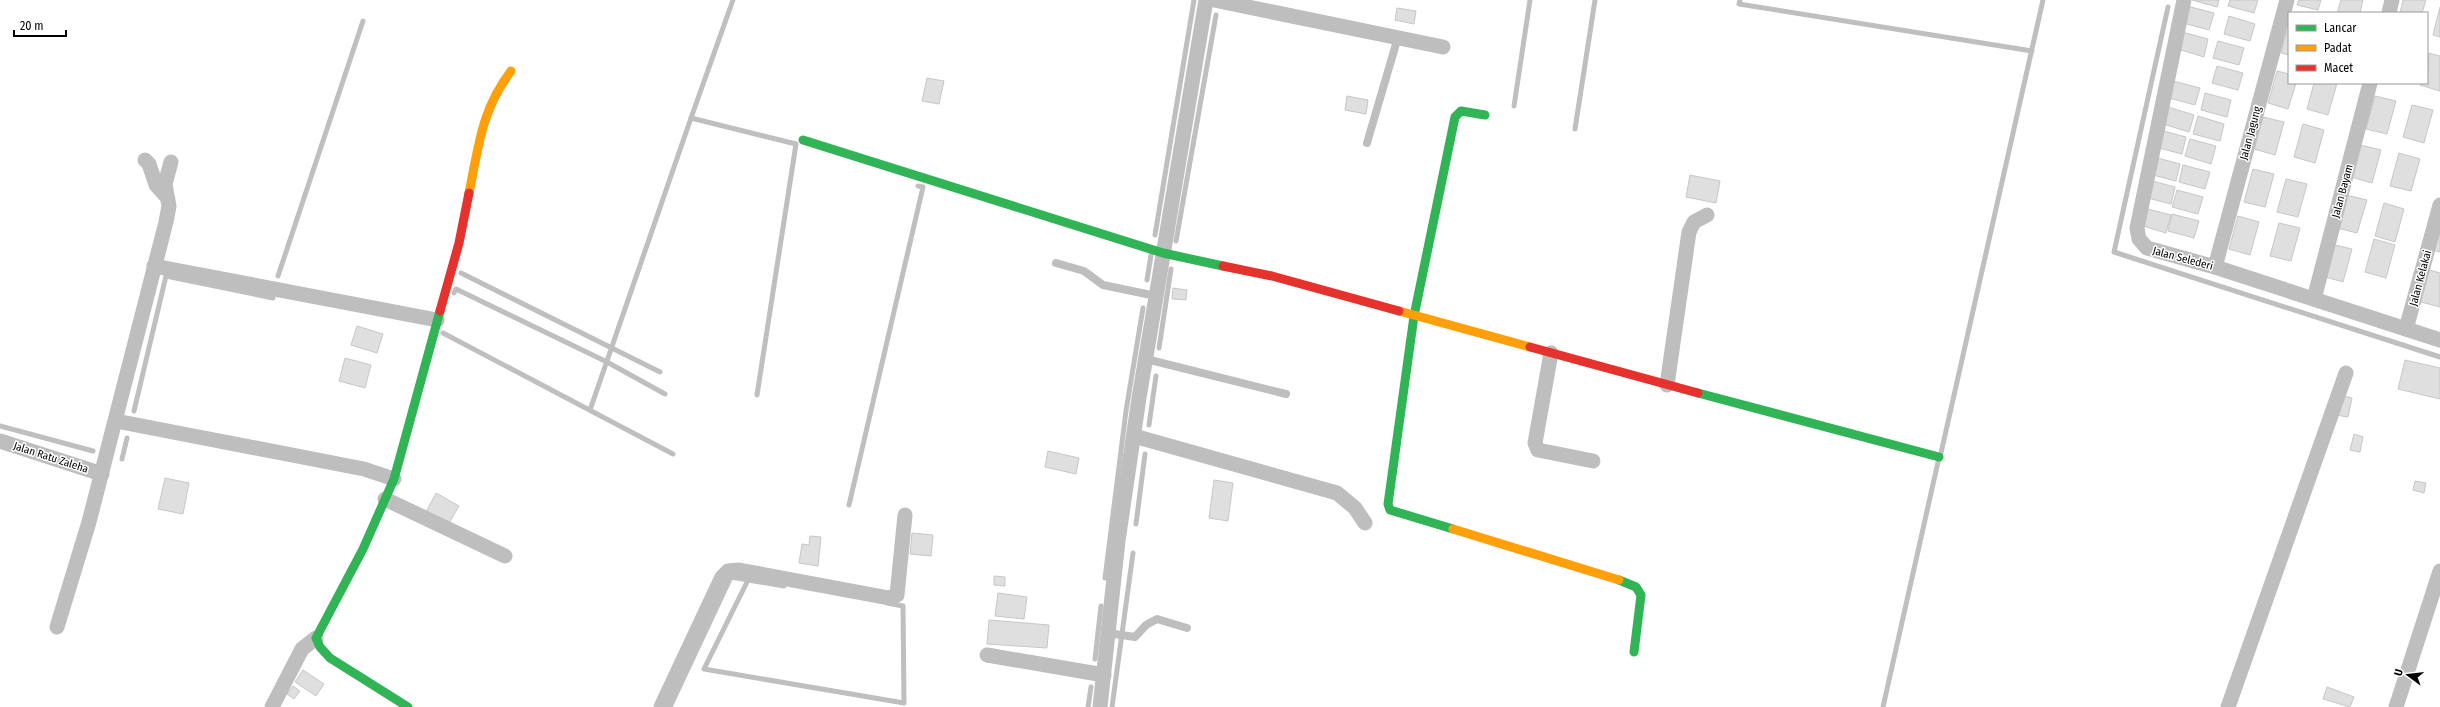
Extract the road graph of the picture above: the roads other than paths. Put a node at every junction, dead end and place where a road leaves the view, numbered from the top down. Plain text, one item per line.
1 (1206, 0) edge
2 (1214, 0) edge
3 (2182, 0) edge
4 (2287, 0) edge
5 (2392, 0) edge
6 (2389, 12) edge
7 (1398, 37) junction
8 (1443, 47) dead end
9 (511, 71) dead end
10 (2370, 84) edge
11 (1485, 116) dead end
12 (803, 140) dead end
13 (1367, 144) dead end
14 (146, 160) dead end
15 (171, 162) dead end
16 (168, 199) junction
17 (2440, 205) edge
18 (1707, 215) dead end
19 (1163, 253) junction
20 (1056, 263) dead end
21 (154, 266) junction
22 (2215, 267) junction
23 (1156, 296) junction
24 (2314, 299) junction
25 (1414, 316) junction
26 (437, 320) junction
27 (2406, 329) junction
28 (2440, 340) edge
29 (1551, 353) junction
30 (1146, 359) junction
31 (2346, 373) dead end
32 (1667, 385) junction
33 (1286, 394) dead end
34 (116, 421) junction
35 (1134, 436) junction
36 (0, 441) edge
37 (1939, 457) dead end
38 (1593, 461) dead end
39 (102, 474) junction
40 (394, 479) junction
41 (385, 499) junction
42 (905, 515) dead end
43 (1365, 523) dead end
44 (505, 556) dead end
45 (2440, 571) edge
46 (57, 628) dead end
47 (1187, 628) dead end
48 (1108, 633) junction
49 (316, 638) junction
50 (1634, 652) dead end
51 (988, 655) dead end
52 (1104, 675) junction
53 (403, 706) edge
54 (272, 707) edge
55 (661, 707) edge
56 (1100, 707) edge
57 (2228, 707) edge
58 (2396, 707) edge

1 - 19 street
2 - 7 street
3 - 22 street, Jalan Selederi
4 - 22 street, Jalan Jagung
5 - 6 street
7 - 8 street
7 - 13 lane
9 - 26 street
10 - 24 street, Jalan Bayam
11 - 25 street
12 - 19 street
14 - 16 street
15 - 16 street
16 - 21 street
17 - 27 street, Jalan Kelakai
18 - 32 street
19 - 23 street
19 - 25 street
20 - 23 lane
21 - 26 street
21 - 34 street
22 - 24 street, Jalan Selederi
23 - 30 street
24 - 27 street, Jalan Selederi
25 - 29 street
25 - 50 street
26 - 40 street
27 - 28 street, Jalan Selederi
29 - 32 street
29 - 38 street
30 - 33 lane
30 - 35 street
31 - 57 street
32 - 37 street
34 - 39 street
34 - 40 street
35 - 43 street
35 - 48 street
36 - 39 street, Jalan Ratu Zaleha
39 - 46 street
40 - 41 street
41 - 44 street
41 - 49 street
42 - 55 street
45 - 58 street
47 - 48 lane
48 - 52 street
49 - 53 street
49 - 54 street
51 - 52 street
52 - 56 street

